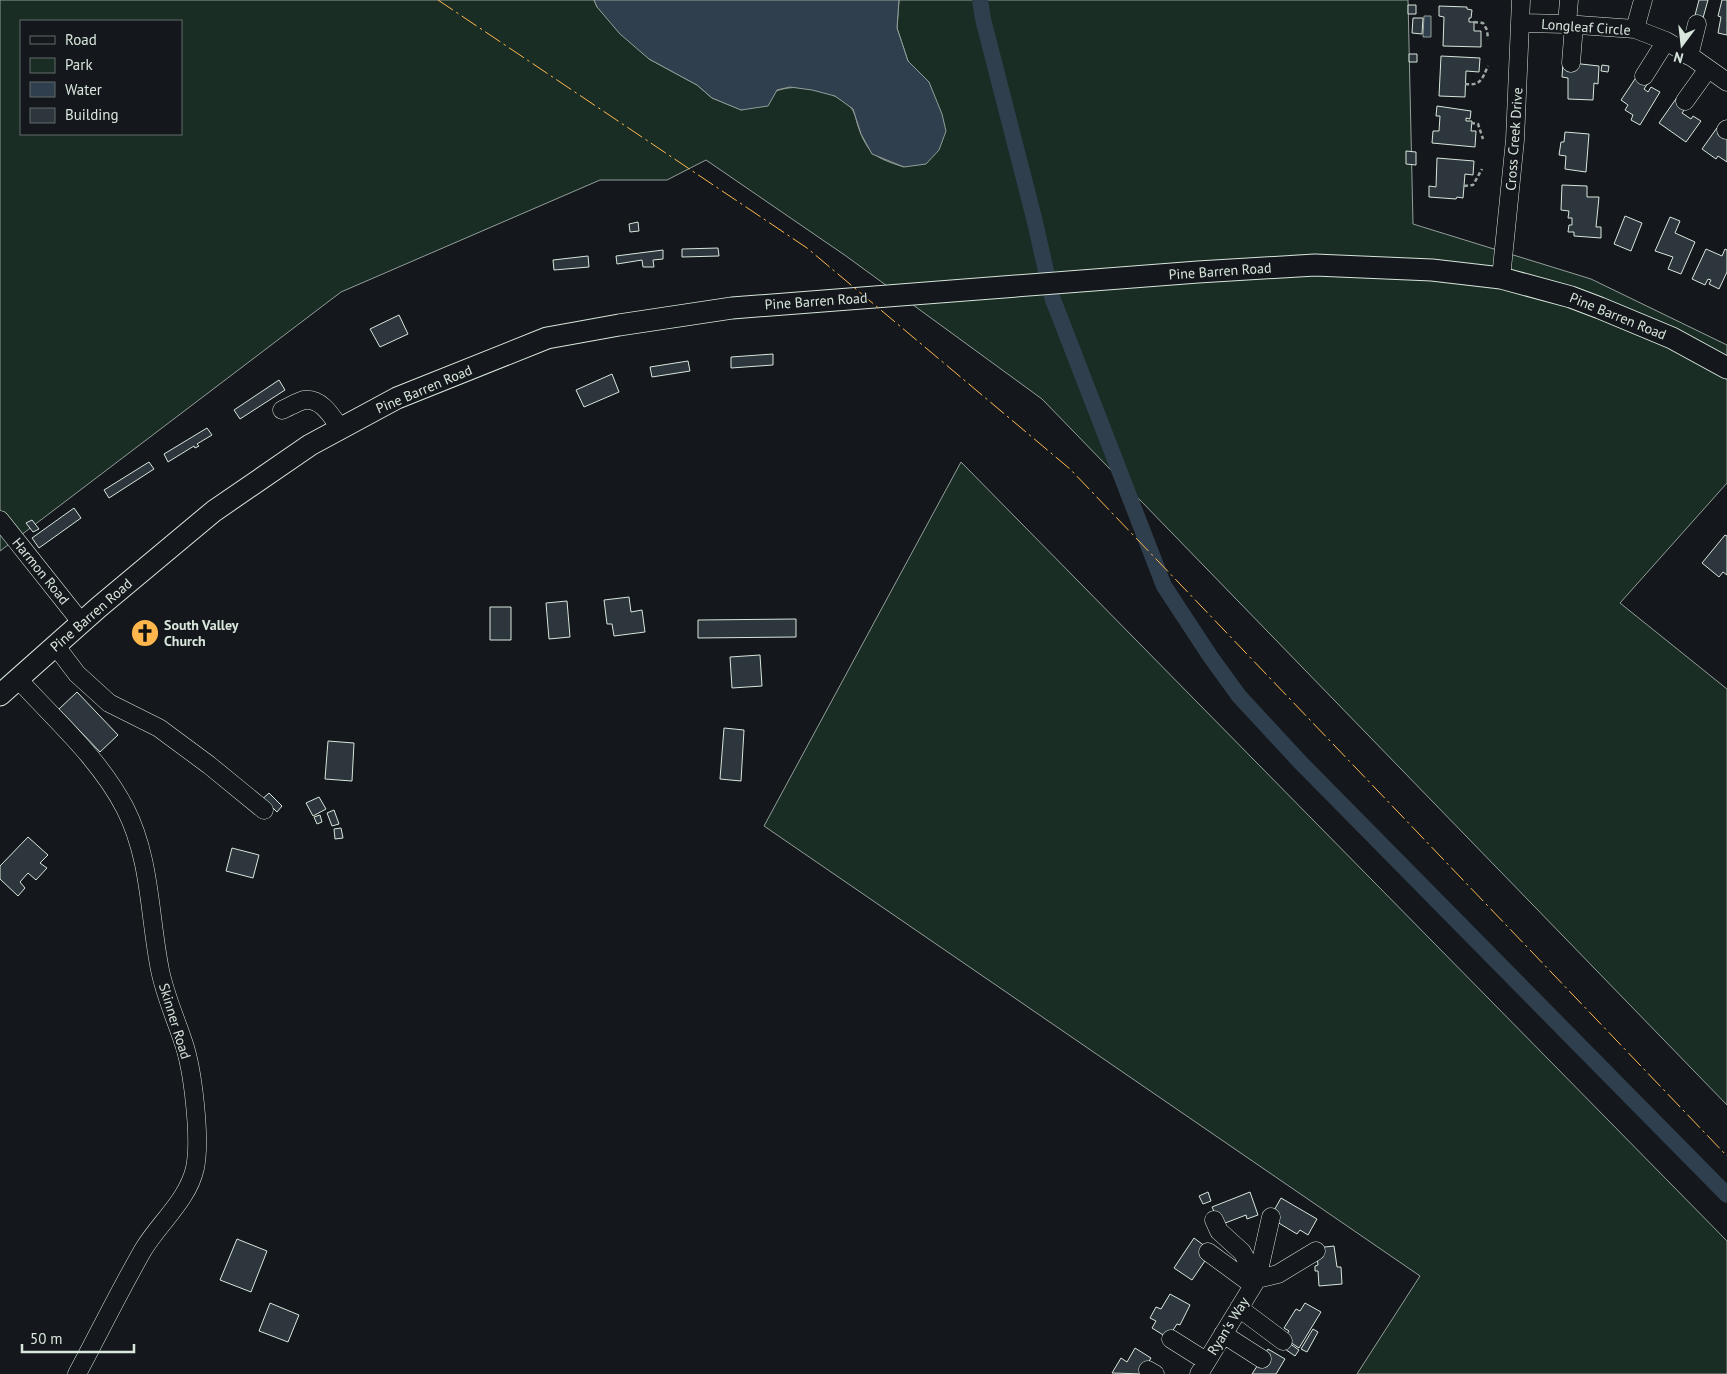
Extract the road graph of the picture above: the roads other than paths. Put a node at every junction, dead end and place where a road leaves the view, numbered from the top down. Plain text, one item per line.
1 (1521, 0) edge
2 (1568, 0) edge
3 (1643, 0) edge
4 (1521, 23) junction
5 (1571, 24) junction
6 (1697, 24) dead end
7 (1635, 29) junction
8 (1666, 41) junction
9 (1689, 56) junction
10 (1571, 63) dead end
11 (1708, 69) junction
12 (1644, 76) dead end
13 (1727, 82) edge
14 (1685, 101) dead end
15 (1501, 278) junction
16 (1727, 368) edge
17 (282, 410) dead end
18 (340, 428) junction
19 (0, 520) edge
20 (81, 622) junction
21 (55, 645) junction
22 (18, 679) junction
23 (0, 695) edge
24 (264, 810) dead end
25 (1271, 1217) dead end
26 (1214, 1220) dead end
27 (1316, 1251) dead end
28 (1208, 1252) dead end
29 (1255, 1282) junction
30 (1239, 1308) junction
31 (1223, 1334) junction
32 (1172, 1339) dead end
33 (1283, 1341) dead end
34 (1262, 1359) dead end
35 (1202, 1368) edge
36 (77, 1374) edge

1 - 4 street, Cross Creek Drive
2 - 5 street
3 - 7 street
4 - 5 street, Longleaf Circle
4 - 15 street, Cross Creek Drive
5 - 7 street, Longleaf Circle
5 - 10 street
6 - 9 street
7 - 8 street, Longleaf Circle
8 - 9 street, Longleaf Circle
8 - 12 street
9 - 11 street, Longleaf Circle
11 - 13 street, Longleaf Circle
11 - 14 street
15 - 16 main road, Pine Barren Road
15 - 18 main road, Pine Barren Road
17 - 18 street
18 - 20 main road, Pine Barren Road
19 - 20 street, Harmon Road
20 - 21 main road, Pine Barren Road
21 - 22 main road, Pine Barren Road
21 - 24 street
22 - 23 main road, Pine Barren Road
22 - 36 street, Skinner Road
25 - 29 street, Ryan's Way
26 - 29 street
27 - 29 street
28 - 29 street
29 - 30 street, Ryan's Way
30 - 31 street, Ryan's Way
30 - 33 street
31 - 34 street
31 - 35 street, Ryan's Way
32 - 35 street

